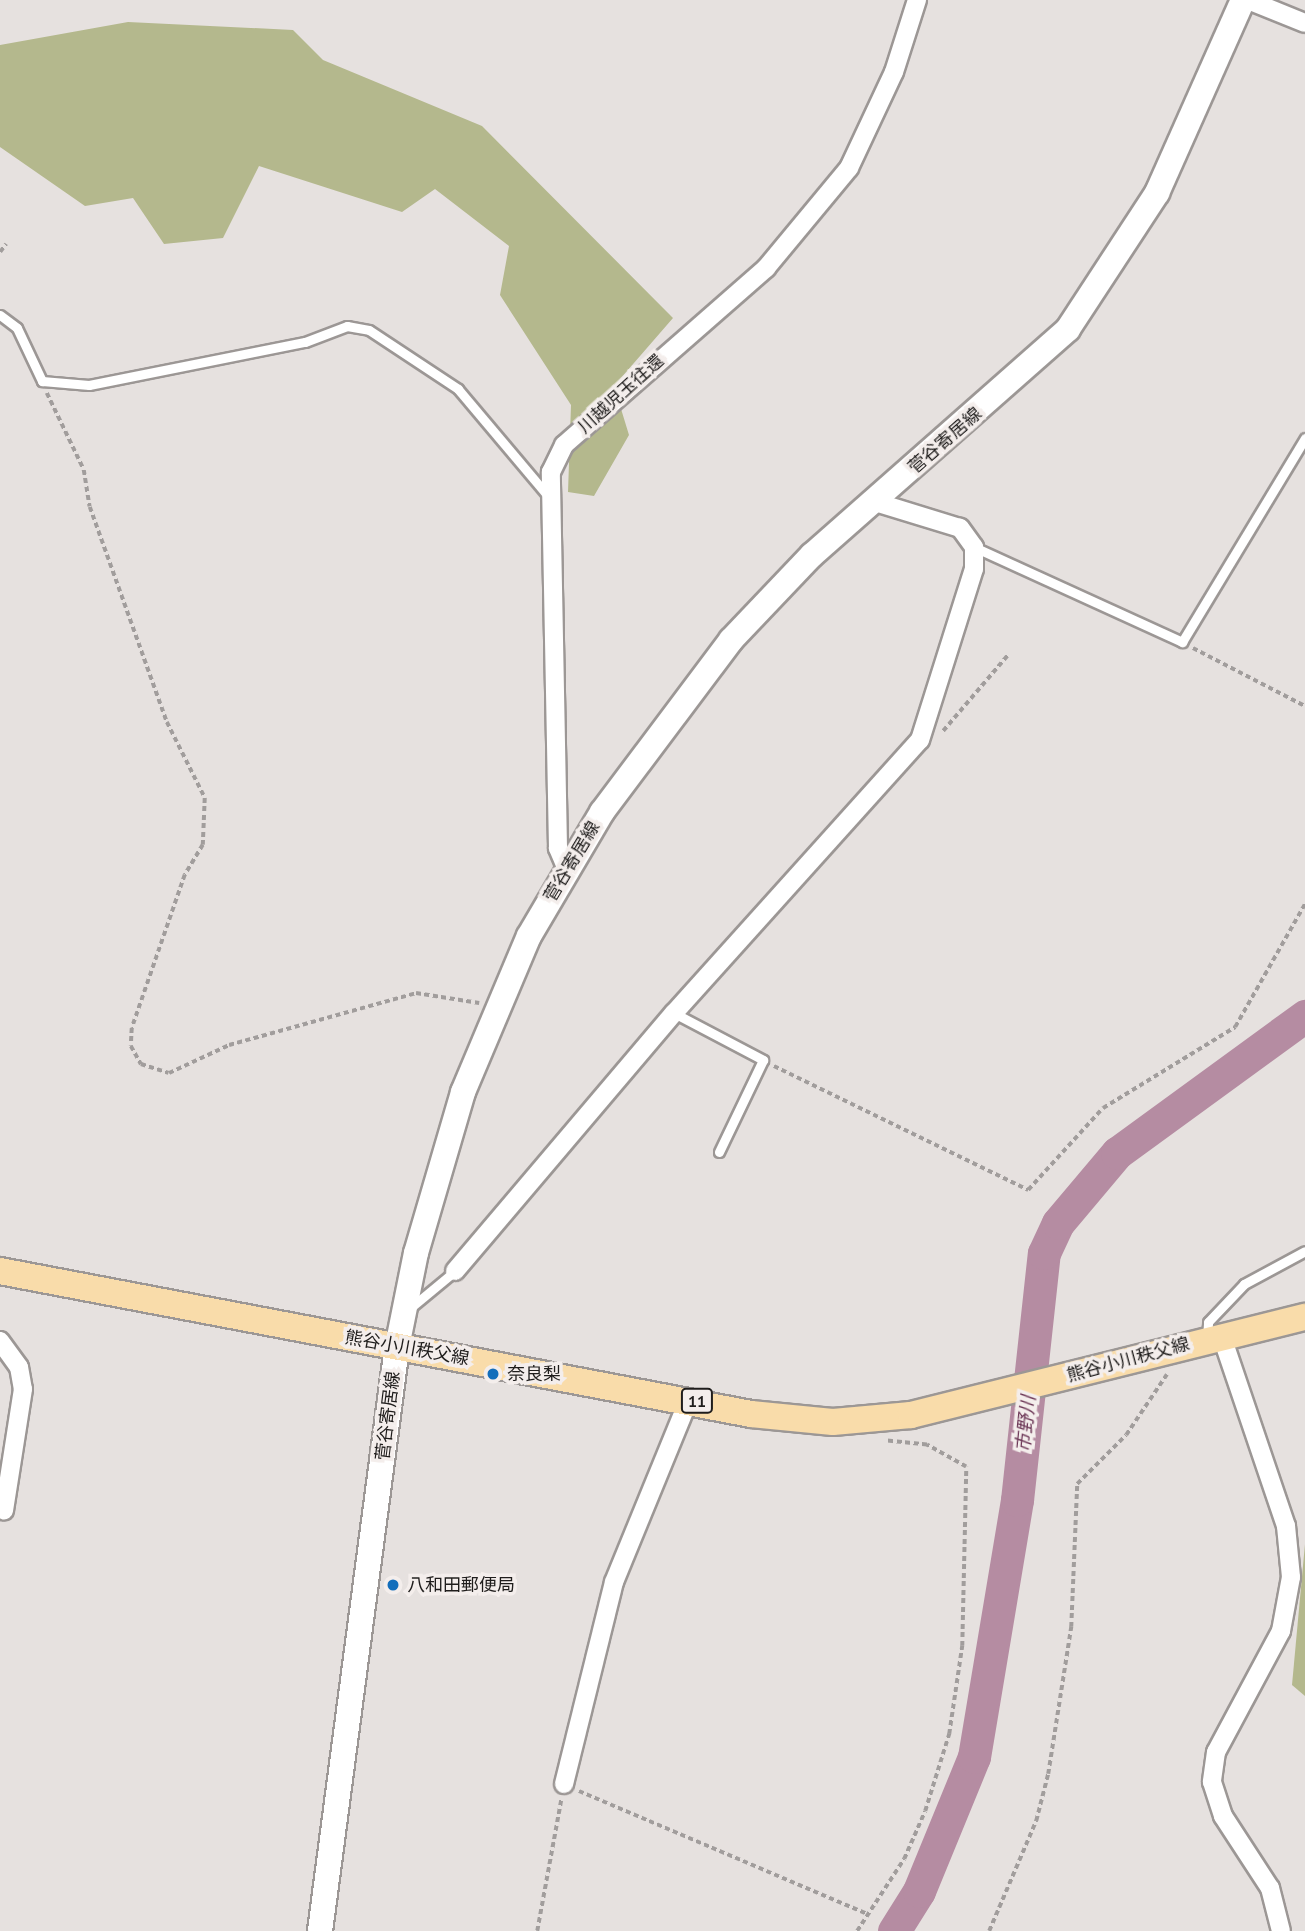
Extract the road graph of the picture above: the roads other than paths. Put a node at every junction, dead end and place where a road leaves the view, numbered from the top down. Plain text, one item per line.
1 (917, 0) edge
2 (1246, 0) edge
3 (1305, 23) edge
4 (0, 315) edge
5 (1305, 438) edge
6 (551, 501) junction
7 (874, 502) junction
8 (974, 547) junction
9 (566, 867) junction
10 (674, 1013) junction
11 (719, 1152) dead end
12 (1305, 1251) edge
13 (0, 1271) edge
14 (455, 1271) joint
15 (404, 1310) junction
16 (1305, 1317) edge
17 (0, 1341) edge
18 (1205, 1341) junction
19 (397, 1347) junction
20 (689, 1399) junction
21 (4, 1511) dead end
22 (570, 1787) road end
23 (320, 1931) edge
24 (1281, 1931) edge

1 - 6 street, 川越児玉往還
2 - 3 street
2 - 7 main road, 菅谷寄居線
4 - 6 lane
5 - 8 lane
6 - 9 street, 川越児玉往還
7 - 8 street
7 - 9 main road, 菅谷寄居線
8 - 10 street
9 - 15 main road, 菅谷寄居線
10 - 11 lane
10 - 14 street
12 - 18 lane
13 - 19 main road, 熊谷小川秩父線 / 11
14 - 15 lane
15 - 19 main road, 菅谷寄居線
16 - 18 main road, 熊谷小川秩父線 / 11
17 - 21 street
18 - 20 main road, 熊谷小川秩父線 / 11
18 - 24 street
19 - 20 main road, 熊谷小川秩父線 / 11
19 - 23 main road, 菅谷寄居線
20 - 22 street

